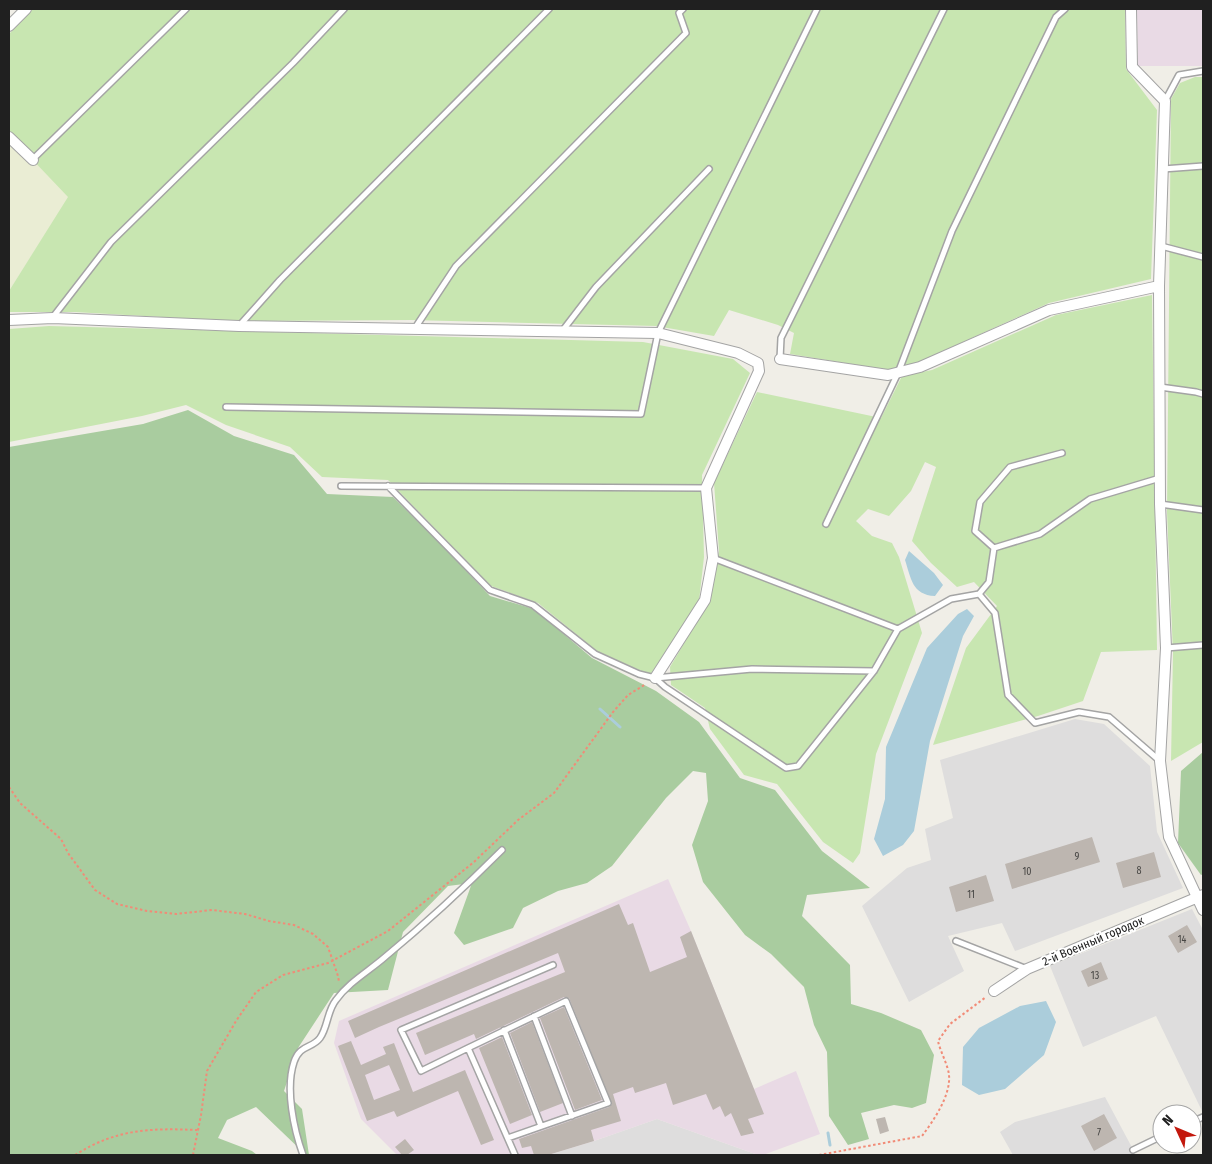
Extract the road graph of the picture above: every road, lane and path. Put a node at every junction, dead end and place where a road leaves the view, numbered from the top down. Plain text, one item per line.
1 (26, 9) edge
2 (186, 9) edge
3 (344, 9) edge
4 (549, 9) edge
5 (683, 9) edge
6 (817, 9) edge
7 (944, 9) edge
8 (1065, 9) edge
9 (1131, 9) edge
10 (9, 26) edge
11 (1203, 71) edge
12 (1165, 101) junction
13 (9, 136) edge
14 (32, 160) joint
15 (1203, 166) edge
16 (709, 169) dead end
17 (1163, 169) junction
18 (1161, 246) junction
19 (1203, 257) edge
20 (1159, 286) junction
21 (52, 318) junction
22 (9, 320) edge
23 (239, 326) junction
24 (415, 328) junction
25 (562, 331) junction
26 (658, 333) junction
27 (780, 359) joint
28 (898, 373) junction
29 (1160, 386) junction
30 (1203, 394) edge
31 (226, 406) dead end
32 (1062, 453) dead end
33 (1160, 478) junction
34 (341, 486) dead end
35 (388, 486) junction
36 (706, 488) junction
37 (1160, 504) junction
38 (1203, 510) edge
39 (826, 524) dead end
40 (994, 548) junction
41 (713, 558) junction
42 (979, 594) junction
43 (898, 629) junction
44 (1203, 645) edge
45 (1166, 648) junction
46 (874, 671) junction
47 (655, 678) junction
48 (1160, 761) junction
49 (9, 787) edge
50 (502, 850) dead end
51 (1200, 896) edge
52 (1203, 910) edge
53 (956, 941) dead end
54 (332, 961) junction
55 (552, 965) dead end
56 (1027, 969) junction
57 (994, 991) joint
58 (336, 999) junction
59 (534, 1016) junction
60 (504, 1030) junction
61 (468, 1048) junction
62 (572, 1116) junction
63 (541, 1126) junction
64 (198, 1130) junction
65 (508, 1138) junction
66 (1152, 1141) edge
67 (1133, 1150) dead end
68 (75, 1155) edge
69 (193, 1155) edge
70 (303, 1155) edge
71 (514, 1155) edge
72 (819, 1155) edge

1 - 10 street
2 - 14 lane
3 - 21 lane
4 - 23 lane
5 - 24 lane
6 - 26 lane
7 - 27 lane
8 - 28 lane
9 - 12 street
11 - 12 lane
12 - 17 street
13 - 14 street
15 - 17 lane
16 - 25 lane
17 - 18 street
18 - 19 lane
18 - 20 street
20 - 28 street
20 - 29 street
21 - 22 street
21 - 23 street
23 - 24 street
24 - 25 street
25 - 26 street
26 - 31 lane
26 - 36 street
27 - 28 street
28 - 39 lane
29 - 30 lane
29 - 33 street
32 - 40 lane
33 - 37 street
33 - 40 lane
34 - 35 lane
35 - 36 lane
35 - 47 lane
36 - 41 street
37 - 38 lane
37 - 45 street
40 - 42 lane
41 - 43 lane
41 - 47 street
42 - 43 lane
42 - 48 lane
43 - 46 lane
44 - 45 lane
45 - 48 street
46 - 47 lane
46 - 47 lane
47 - 54 path
48 - 51 street
49 - 54 path
50 - 58 lane
51 - 52 street
51 - 56 street, 2-й Военный городок
53 - 56 lane
54 - 58 path
54 - 64 path
55 - 61 lane
56 - 57 street, 2-й Военный городок
57 - 72 path
58 - 70 lane
59 - 60 lane
59 - 62 lane
59 - 62 lane
60 - 61 lane
60 - 63 lane
61 - 65 lane
62 - 63 lane
63 - 65 lane
64 - 68 path
64 - 69 path
65 - 71 lane
66 - 67 lane

